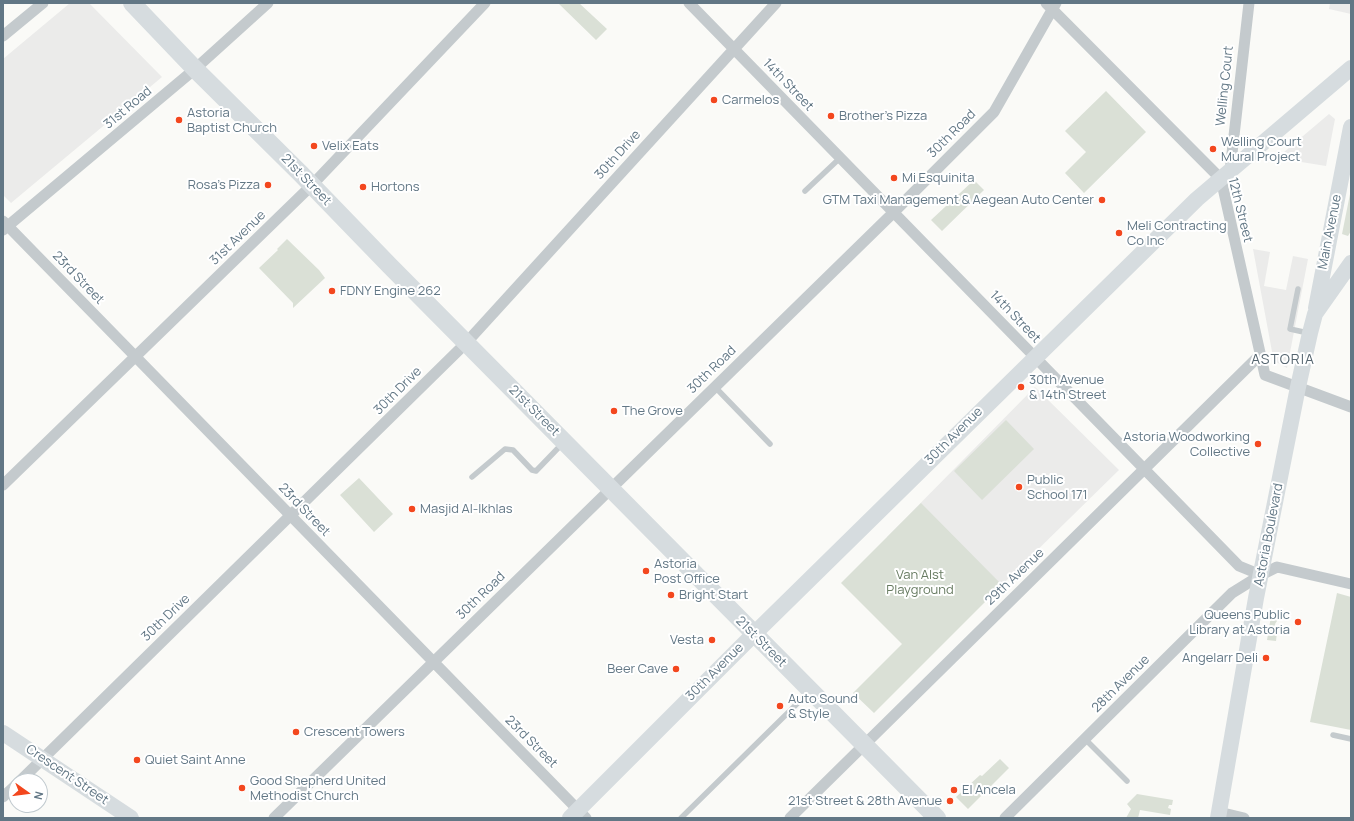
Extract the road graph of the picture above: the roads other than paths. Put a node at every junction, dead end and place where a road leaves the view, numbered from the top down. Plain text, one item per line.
1 (43, 3) edge
2 (132, 3) edge
3 (268, 3) edge
4 (485, 3) edge
5 (689, 3) edge
6 (776, 3) edge
7 (1249, 3) edge
8 (1051, 5) edge
9 (3, 36) edge
10 (734, 49) junction
11 (1351, 68) edge
12 (196, 70) junction
13 (1351, 127) edge
14 (840, 158) junction
15 (1225, 175) junction
16 (312, 185) junction
17 (805, 191) dead end
18 (893, 213) junction
19 (5, 226) edge
20 (1326, 253) junction
21 (1351, 263) edge
22 (1298, 289) dead end
23 (1315, 314) junction
24 (1310, 333) junction
25 (466, 343) junction
26 (1260, 356) junction
27 (135, 357) junction
28 (1034, 357) junction
29 (715, 387) junction
30 (1298, 387) junction
31 (1351, 407) edge
32 (564, 442) junction
33 (770, 444) dead end
34 (1144, 470) junction
35 (472, 477) dead end
36 (3, 485) edge
37 (610, 489) junction
38 (290, 516) junction
39 (1261, 575) junction
40 (1351, 584) edge
41 (754, 634) junction
42 (433, 662) junction
43 (811, 691) junction
44 (3, 733) edge
45 (1333, 735) dead end
46 (1085, 739) junction
47 (1351, 739) edge
48 (864, 744) junction
49 (42, 759) junction
50 (28, 773) edge
51 (1127, 781) dead end
52 (578, 815) edge
53 (1219, 815) edge
54 (131, 818) edge
55 (274, 818) edge
56 (681, 818) edge
57 (790, 818) edge
58 (937, 818) edge
59 (1005, 818) edge
60 (1244, 818) edge

1 - 9 street
2 - 12 main road, 21st Street
3 - 12 street, 31st Road
4 - 16 street, 31st Avenue
5 - 10 street, 14th Street
6 - 10 street, 30th Drive
7 - 15 street, Welling Court
8 - 15 street, 12th Street
8 - 18 street, 30th Road
10 - 14 street, 14th Street
10 - 25 street, 30th Drive
11 - 15 street, 30th Avenue
12 - 16 main road, 21st Street
12 - 19 street, 31st Road
13 - 20 street, Main Avenue
14 - 17 lane
14 - 18 street, 14th Street
15 - 26 street, 12th Street
15 - 28 street, 30th Avenue
16 - 25 main road, 21st Street
16 - 27 street, 31st Avenue
18 - 28 street, 14th Street
18 - 29 street, 30th Road
19 - 27 street, 23rd Street
20 - 21 street
20 - 23 street, Main Avenue
21 - 23 street, Astoria Boulevard
22 - 24 lane
23 - 24 street, Astoria Boulevard
24 - 30 street, Astoria Boulevard
25 - 32 main road, 21st Street
25 - 38 street, 30th Drive
26 - 30 street, 12th Street
26 - 34 street, 29th Avenue
27 - 36 street, 31st Avenue
27 - 38 street, 23rd Street
28 - 34 street, 14th Street
28 - 41 street, 30th Avenue
29 - 33 lane
29 - 37 street, 30th Road
30 - 31 street, 12th Street
30 - 39 street, Astoria Boulevard
32 - 35 lane
32 - 37 main road, 21st Street
34 - 39 street, 14th Street
34 - 48 street, 29th Avenue
37 - 41 main road, 21st Street
37 - 42 street, 30th Road
38 - 42 street, 23rd Street
38 - 49 street, 30th Drive
39 - 40 street
39 - 46 street, 28th Avenue
39 - 53 street, Astoria Boulevard
41 - 43 main road, 21st Street
41 - 52 street, 30th Avenue
42 - 52 street, 23rd Street
42 - 55 street, 30th Road
43 - 48 main road, 21st Street
43 - 56 lane
44 - 49 street, Crescent Street
45 - 47 lane
46 - 51 lane
46 - 59 street, 28th Avenue
48 - 57 street, 29th Avenue
48 - 58 main road, 21st Street
49 - 50 street, 30th Drive
49 - 54 street, Crescent Street
53 - 60 street

